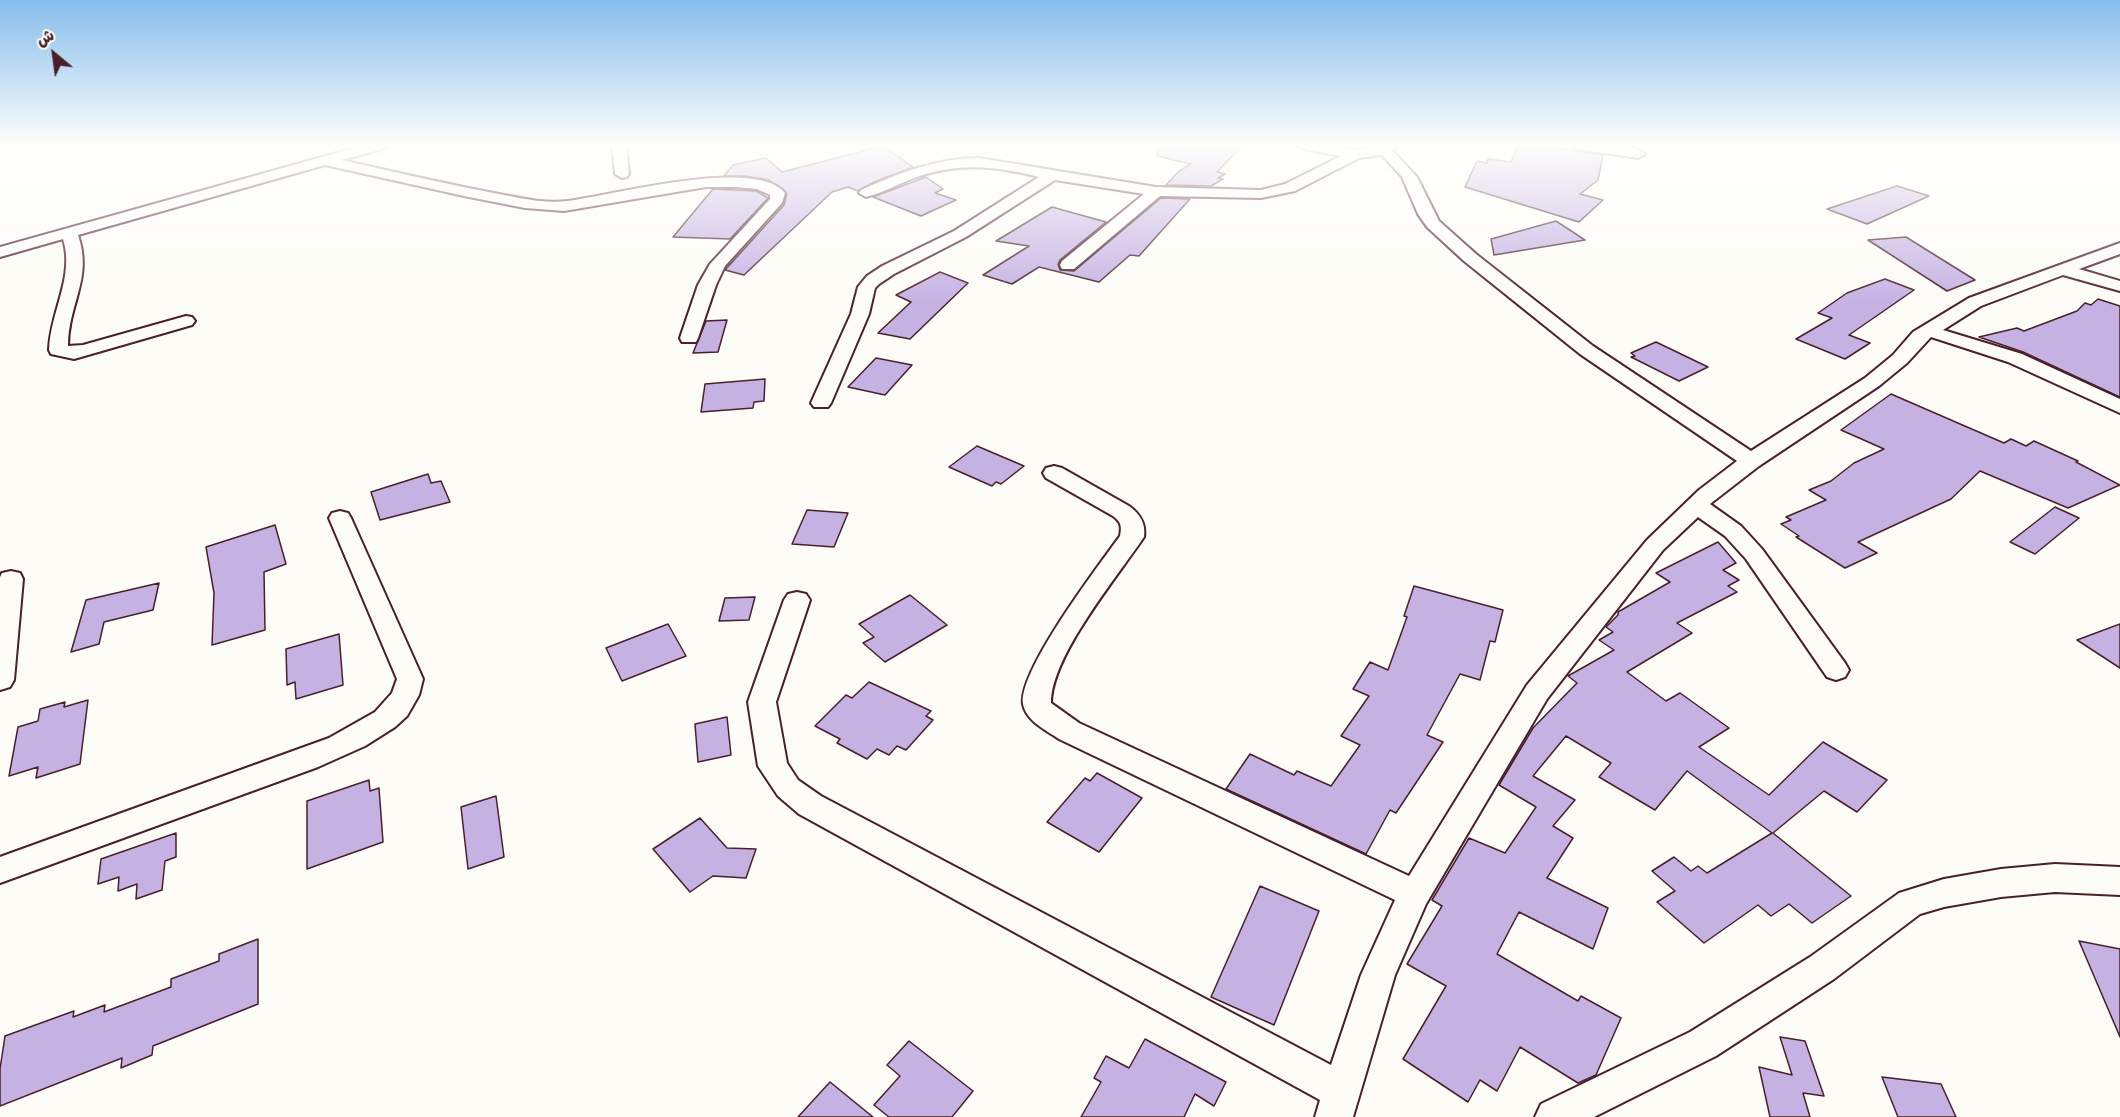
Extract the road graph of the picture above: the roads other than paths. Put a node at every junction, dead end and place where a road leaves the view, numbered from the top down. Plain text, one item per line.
1 (196, 197) edge
2 (494, 197) edge
3 (620, 197) edge
4 (777, 197) edge
5 (1017, 197) edge
6 (1148, 197) edge
7 (1418, 197) edge
8 (69, 232) junction
9 (2120, 248) edge
10 (0, 252) edge
11 (1068, 265) dead end
12 (2064, 270) junction
13 (2120, 286) edge
14 (186, 321) dead end
15 (1929, 331) junction
16 (689, 338) dead end
17 (821, 403) dead end
18 (2120, 407) edge
19 (1751, 461) junction
20 (1054, 473) dead end
21 (1696, 505) junction
22 (340, 518) dead end
23 (11, 579) dead end
24 (797, 600) dead end
25 (1836, 670) dead end
26 (0, 680) edge
27 (0, 869) edge
28 (0, 875) edge
29 (2120, 881) edge
30 (1414, 894) junction
31 (1338, 1104) edge
32 (1554, 1117) edge

1 - 8 street
2 - 3 street
4 - 16 street
5 - 17 street
6 - 11 street
7 - 19 street
8 - 10 street
8 - 14 street
9 - 12 street
12 - 13 street
12 - 15 street
15 - 18 street
15 - 19 street
19 - 21 street
20 - 30 street
21 - 25 street
21 - 30 street
22 - 27 street
23 - 26 street
24 - 31 street
27 - 28 street
29 - 32 street
30 - 31 street

